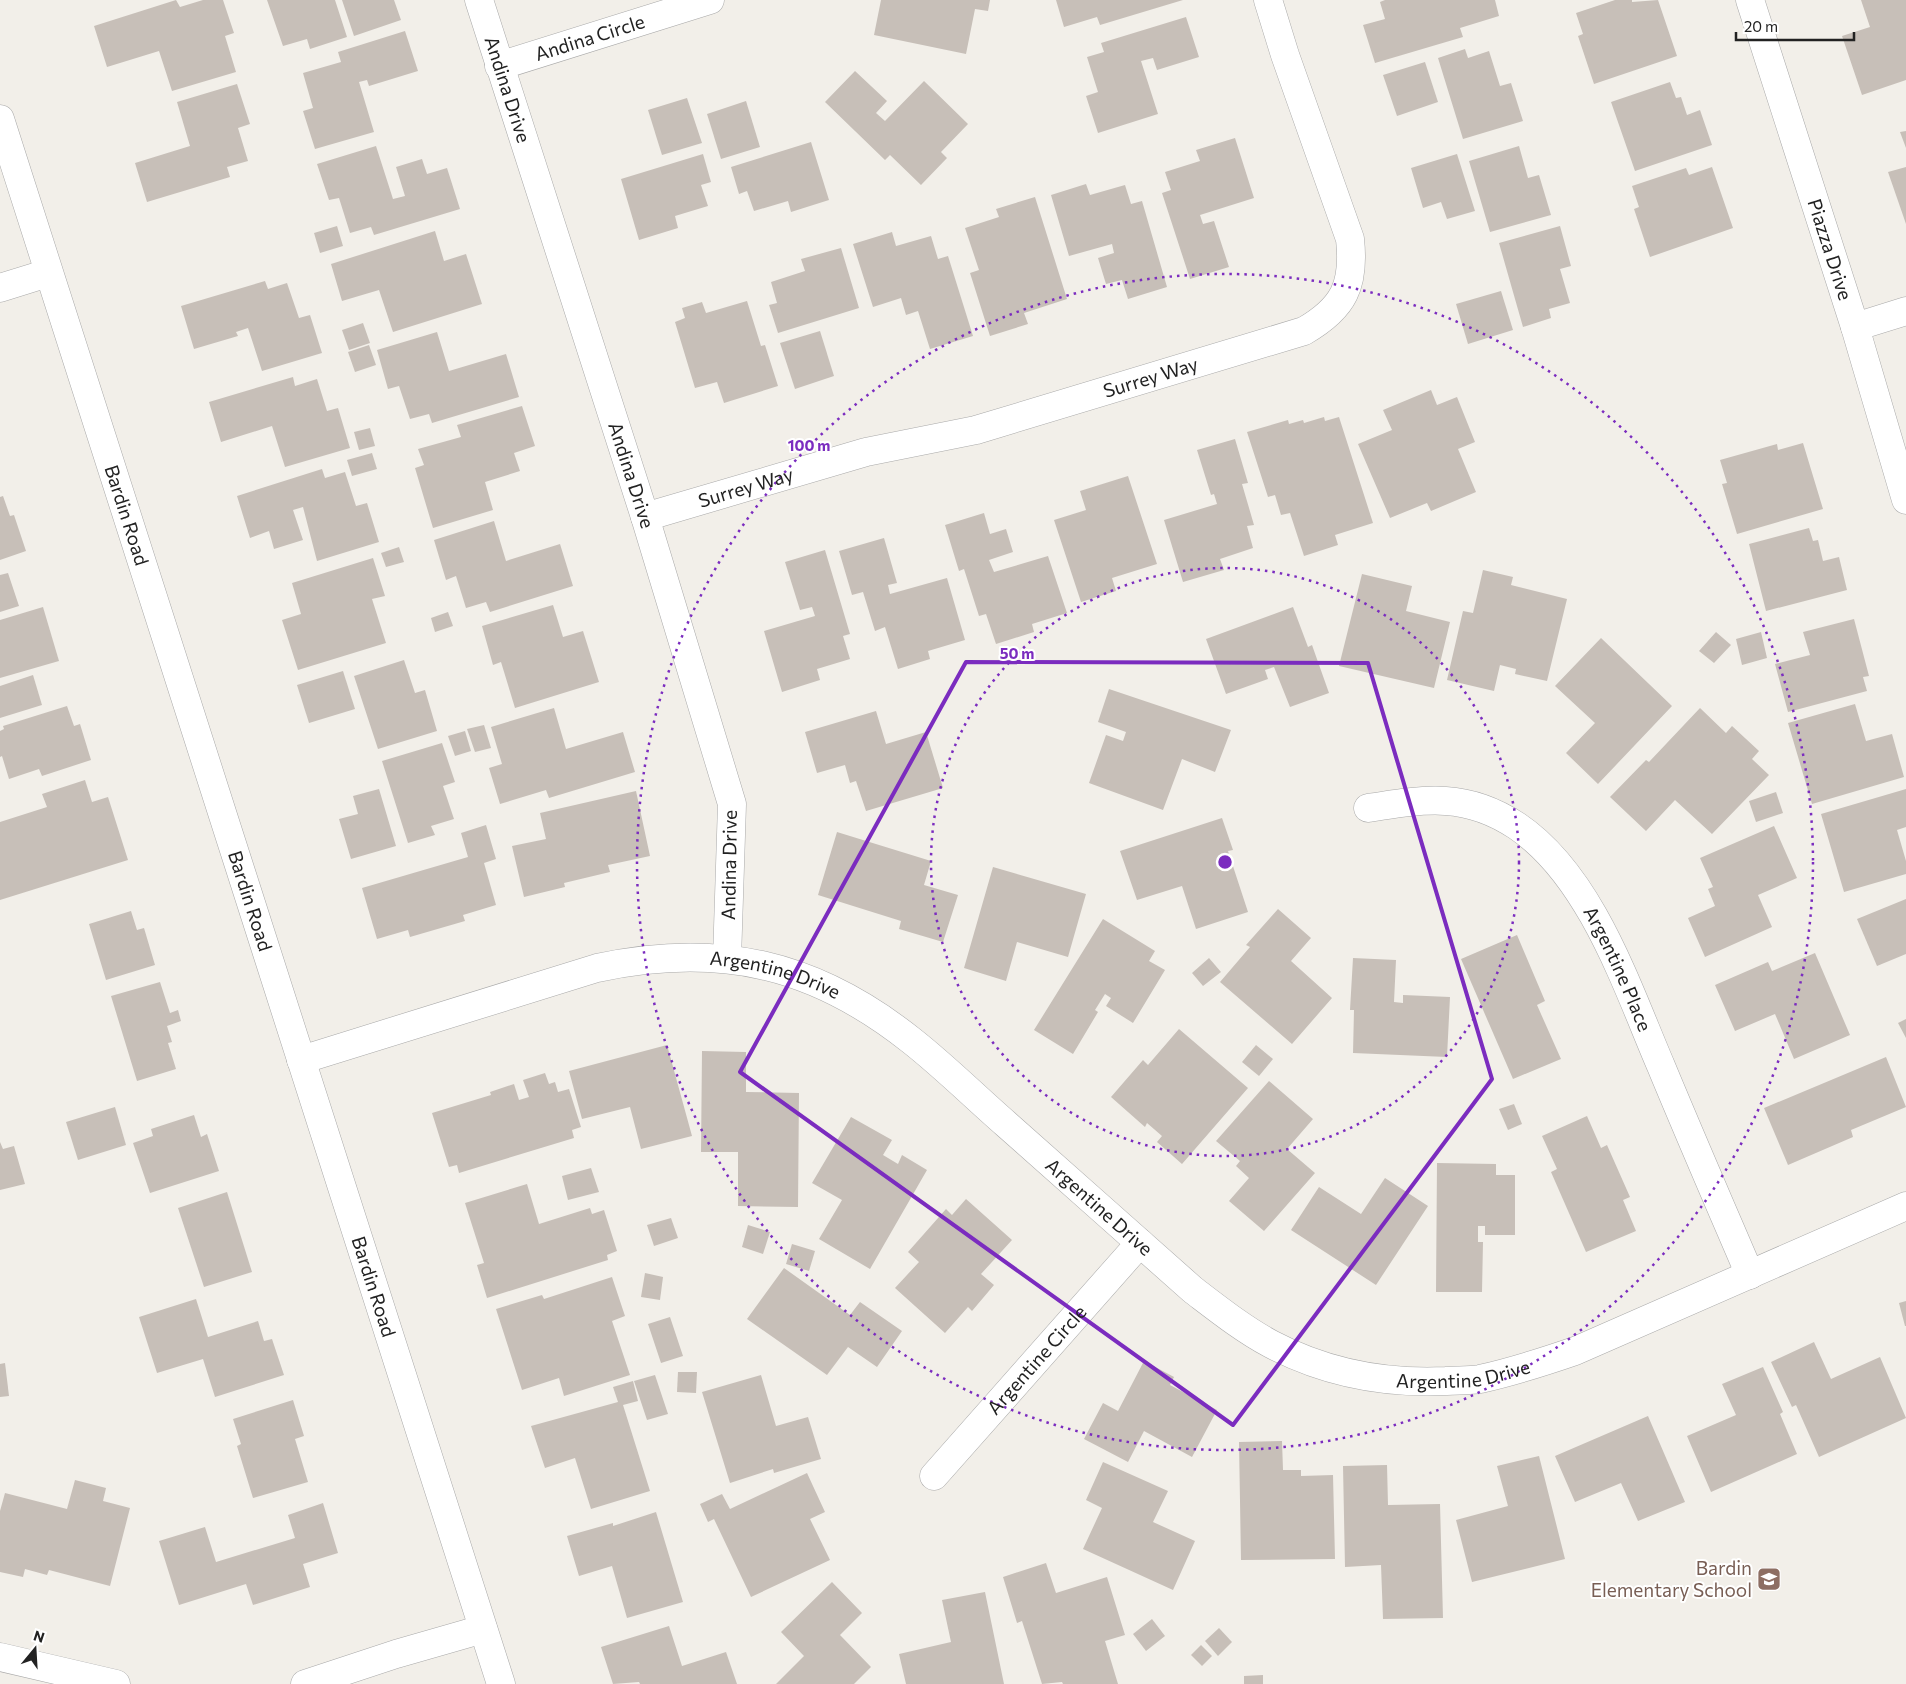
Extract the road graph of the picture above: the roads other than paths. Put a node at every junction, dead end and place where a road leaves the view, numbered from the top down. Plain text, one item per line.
1 (479, 0) edge
2 (710, 0) edge
3 (1268, 0) edge
4 (1750, 0) edge
5 (499, 66) junction
6 (0, 119) edge
7 (48, 273) junction
8 (0, 288) edge
9 (1906, 311) edge
10 (1855, 327) junction
11 (1906, 500) edge
12 (645, 517) junction
13 (1368, 808) dead end
14 (727, 958) junction
15 (301, 1060) junction
16 (1906, 1206) edge
17 (1140, 1243) junction
18 (1750, 1275) junction
19 (934, 1476) dead end
20 (483, 1629) junction
21 (0, 1657) edge
22 (116, 1684) edge
23 (305, 1684) edge
24 (501, 1684) edge

1 - 5 street, Andina Drive
2 - 5 street, Andina Circle
3 - 12 street, Surrey Way
4 - 10 street, Piazza Drive
5 - 12 street, Andina Drive
6 - 7 street, Bardin Road
7 - 8 street
7 - 15 street, Bardin Road
9 - 10 street
10 - 11 street, Piazza Drive
12 - 14 street, Andina Drive
13 - 18 street, Argentine Place
14 - 15 street, Argentine Drive
14 - 17 street, Argentine Drive
15 - 20 street, Bardin Road
16 - 18 street, Argentine Drive
17 - 18 street, Argentine Drive
17 - 19 street, Argentine Circle
20 - 23 street
20 - 24 street, Bardin Road
21 - 22 street

